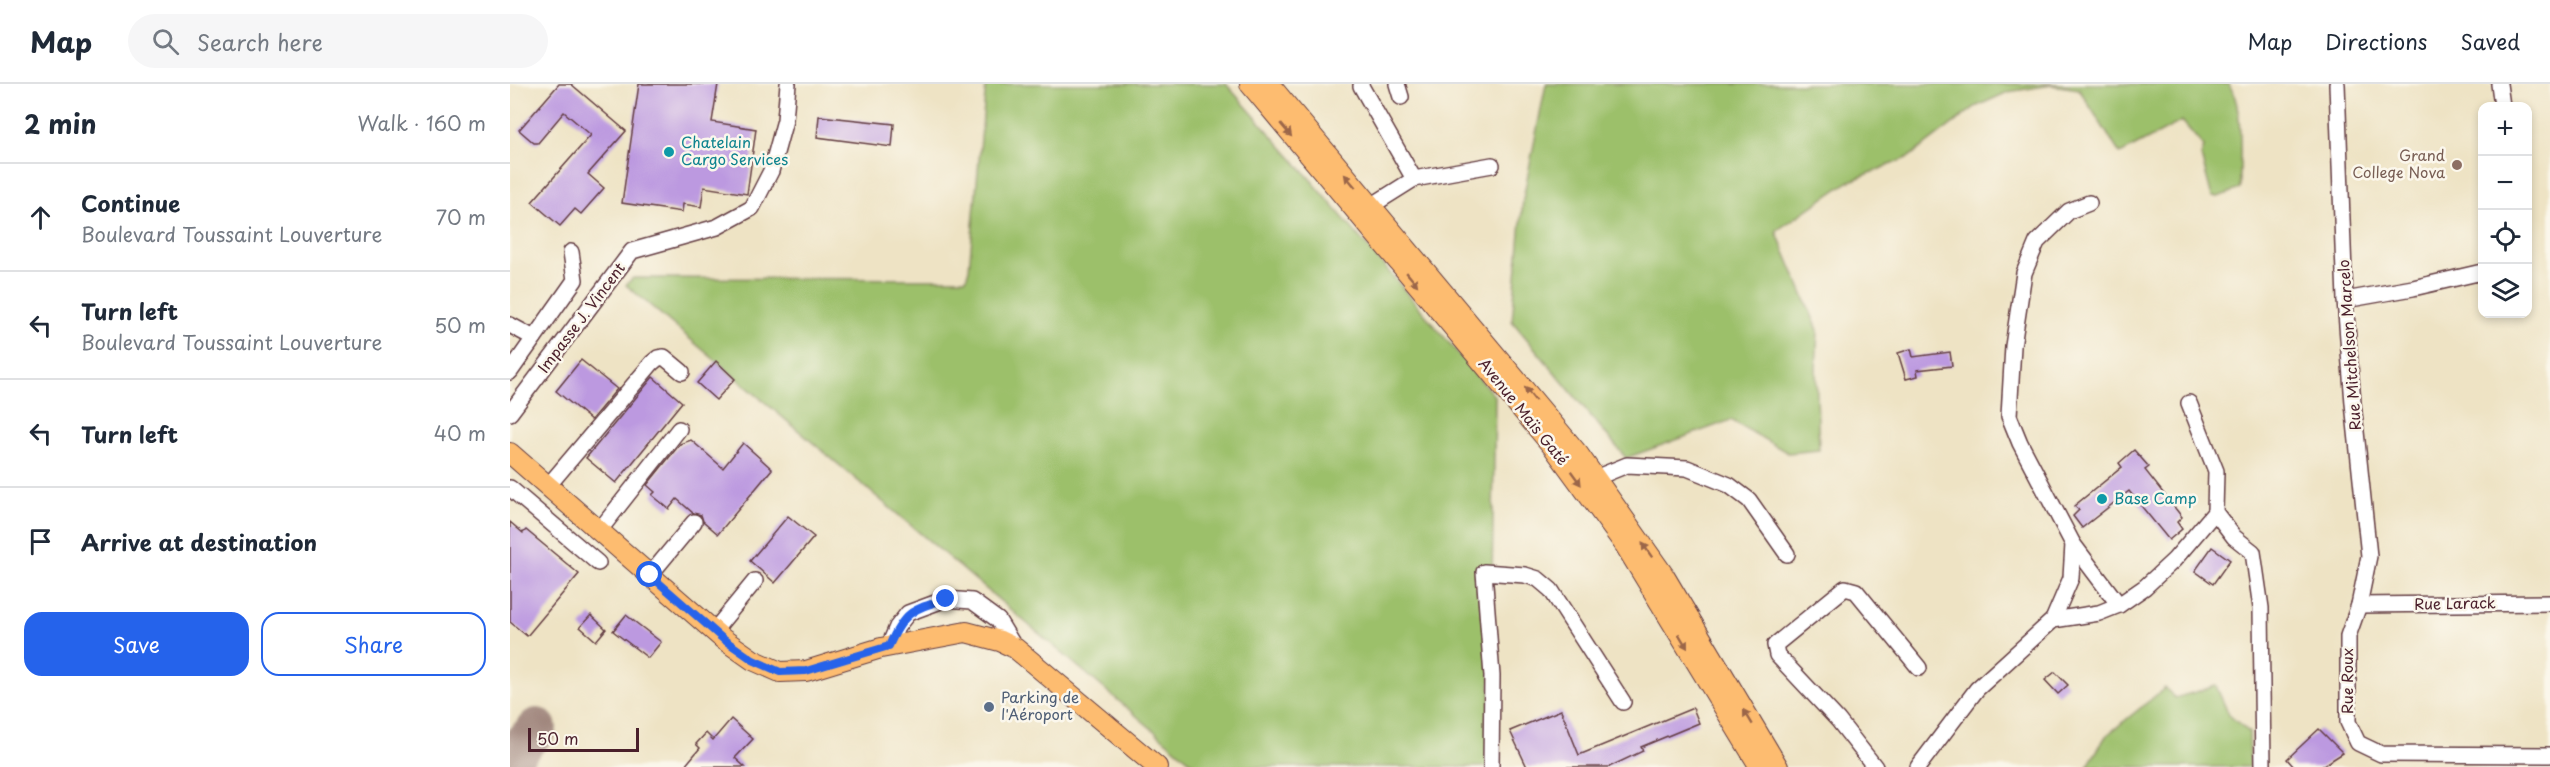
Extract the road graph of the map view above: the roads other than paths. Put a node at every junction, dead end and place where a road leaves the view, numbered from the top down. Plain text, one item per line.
1 (788, 84) edge
2 (1250, 84) edge
3 (1269, 84) edge
4 (2337, 84) edge
5 (2499, 84) edge
6 (1361, 86) dead end
7 (2501, 102) edge
8 (1492, 165) dead end
9 (1414, 179) junction
10 (2089, 203) dead end
11 (1371, 206) junction
12 (571, 252) dead end
13 (2478, 273) edge
14 (2345, 300) junction
15 (510, 326) edge
16 (534, 338) junction
17 (510, 372) edge
18 (682, 372) dead end
19 (2189, 403) dead end
20 (510, 413) edge
21 (679, 429) dead end
22 (510, 453) edge
23 (1595, 477) junction
24 (548, 486) junction
25 (510, 488) edge
26 (2215, 512) junction
27 (694, 522) dead end
28 (599, 531) junction
29 (2073, 544) junction
30 (1787, 554) dead end
31 (598, 563) dead end
32 (650, 575) junction
33 (755, 581) dead end
34 (2550, 603) edge
35 (2119, 604) junction
36 (2359, 605) junction
37 (2053, 620) junction
38 (714, 631) junction
39 (889, 646) junction
40 (1015, 648) junction
41 (1919, 668) dead end
42 (1623, 702) dead end
43 (2550, 755) edge
44 (1157, 767) edge
45 (1491, 767) edge
46 (1760, 767) edge
47 (1778, 767) edge
48 (1875, 767) edge
49 (1918, 767) edge
50 (2263, 767) edge

1 - 20 street, Impasse J. Vincent
2 -> 46 main road, Avenue Maïs Gaté
11 -> 3 main road, Avenue Maïs Gaté
4 - 14 street, Rue Mitchelson Marcelo
5 - 7 street
6 - 9 street
8 - 9 street
9 - 11 street
10 - 29 street
23 -> 11 main road, Avenue Maïs Gaté
12 - 16 street
13 - 14 street
14 - 36 street, Rue Mitchelson Marcelo
15 - 16 street
16 - 17 street
18 - 24 street
19 - 26 street
21 - 28 street
22 - 24 main road
23 - 30 street
47 -> 23 main road, Avenue Maïs Gaté
24 - 28 main road
25 - 31 street
26 - 35 street
26 - 50 street
27 - 32 street
28 - 32 main road
29 - 35 street
29 - 37 street
32 - 38 main road
33 - 38 street
34 - 36 street, Rue Larack
35 - 37 street
36 - 43 street, Rue Roux
37 - 49 street
38 - 39 main road
39 - 40 main road
39 - 40 street
40 - 44 main road
41 - 48 street
42 - 45 street

